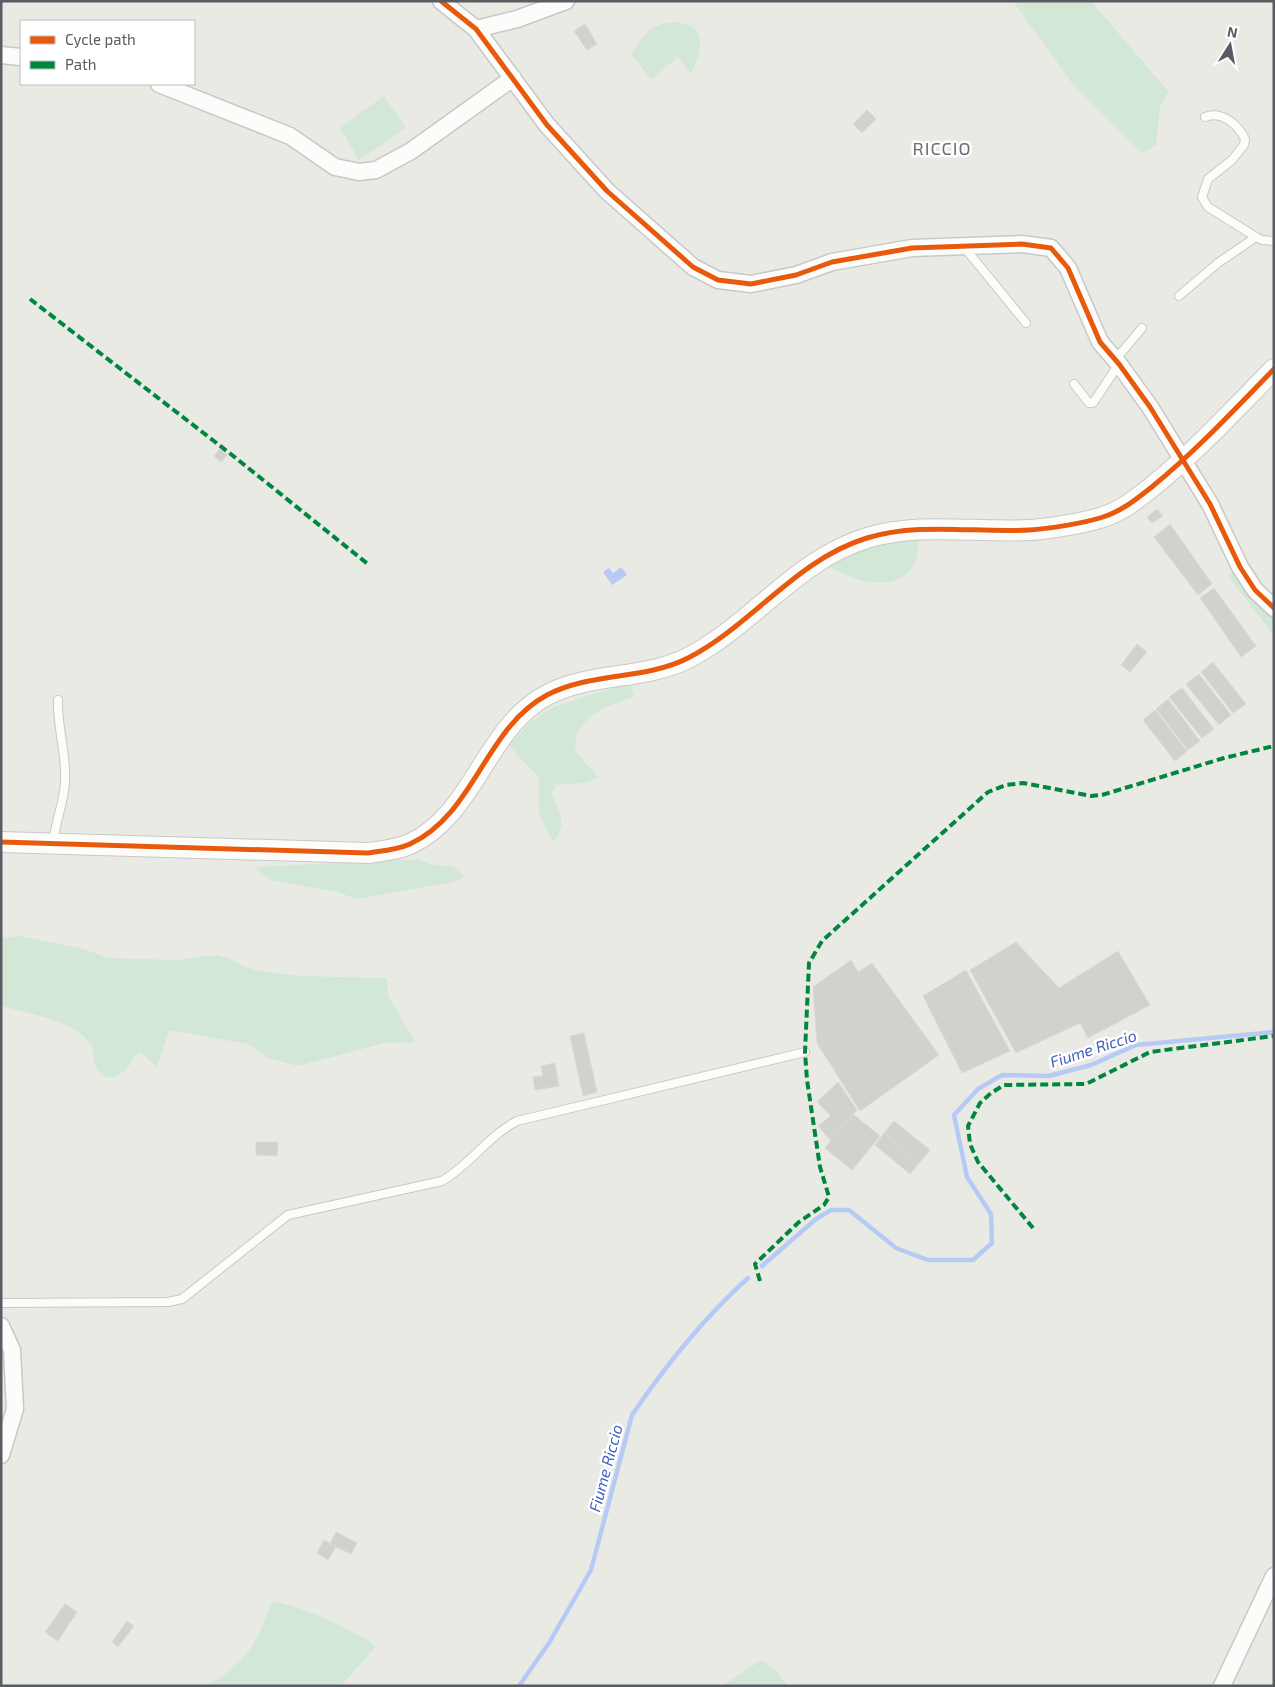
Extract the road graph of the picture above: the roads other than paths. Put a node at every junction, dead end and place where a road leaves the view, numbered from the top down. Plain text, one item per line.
1 (441, 1) edge
2 (566, 1) edge
3 (476, 29) junction
4 (1, 56) edge
5 (20, 57) edge
6 (513, 78) junction
7 (162, 85) edge
8 (1205, 117) dead end
9 (1256, 237) junction
10 (1274, 241) edge
11 (963, 246) junction
12 (1180, 296) dead end
13 (1026, 323) dead end
14 (1142, 328) dead end
15 (1117, 362) junction
16 (1274, 369) edge
17 (1074, 384) dead end
18 (1185, 460) junction
19 (1274, 608) edge
20 (58, 700) dead end
21 (1, 842) edge
22 (53, 845) junction
23 (805, 1052) dead end
24 (1, 1303) edge
25 (1, 1326) edge
26 (1, 1455) edge
27 (1274, 1576) edge
28 (1222, 1686) edge

1 - 3 street
2 - 3 street
3 - 6 street
4 - 5 street
6 - 7 street
6 - 11 street
8 - 9 lane
9 - 10 lane
9 - 12 lane
11 - 13 lane
11 - 15 street
14 - 15 lane
15 - 17 lane
15 - 18 street
16 - 18 street
18 - 19 street
18 - 22 street
20 - 22 lane
21 - 22 street
23 - 24 lane
25 - 26 street
27 - 28 street

